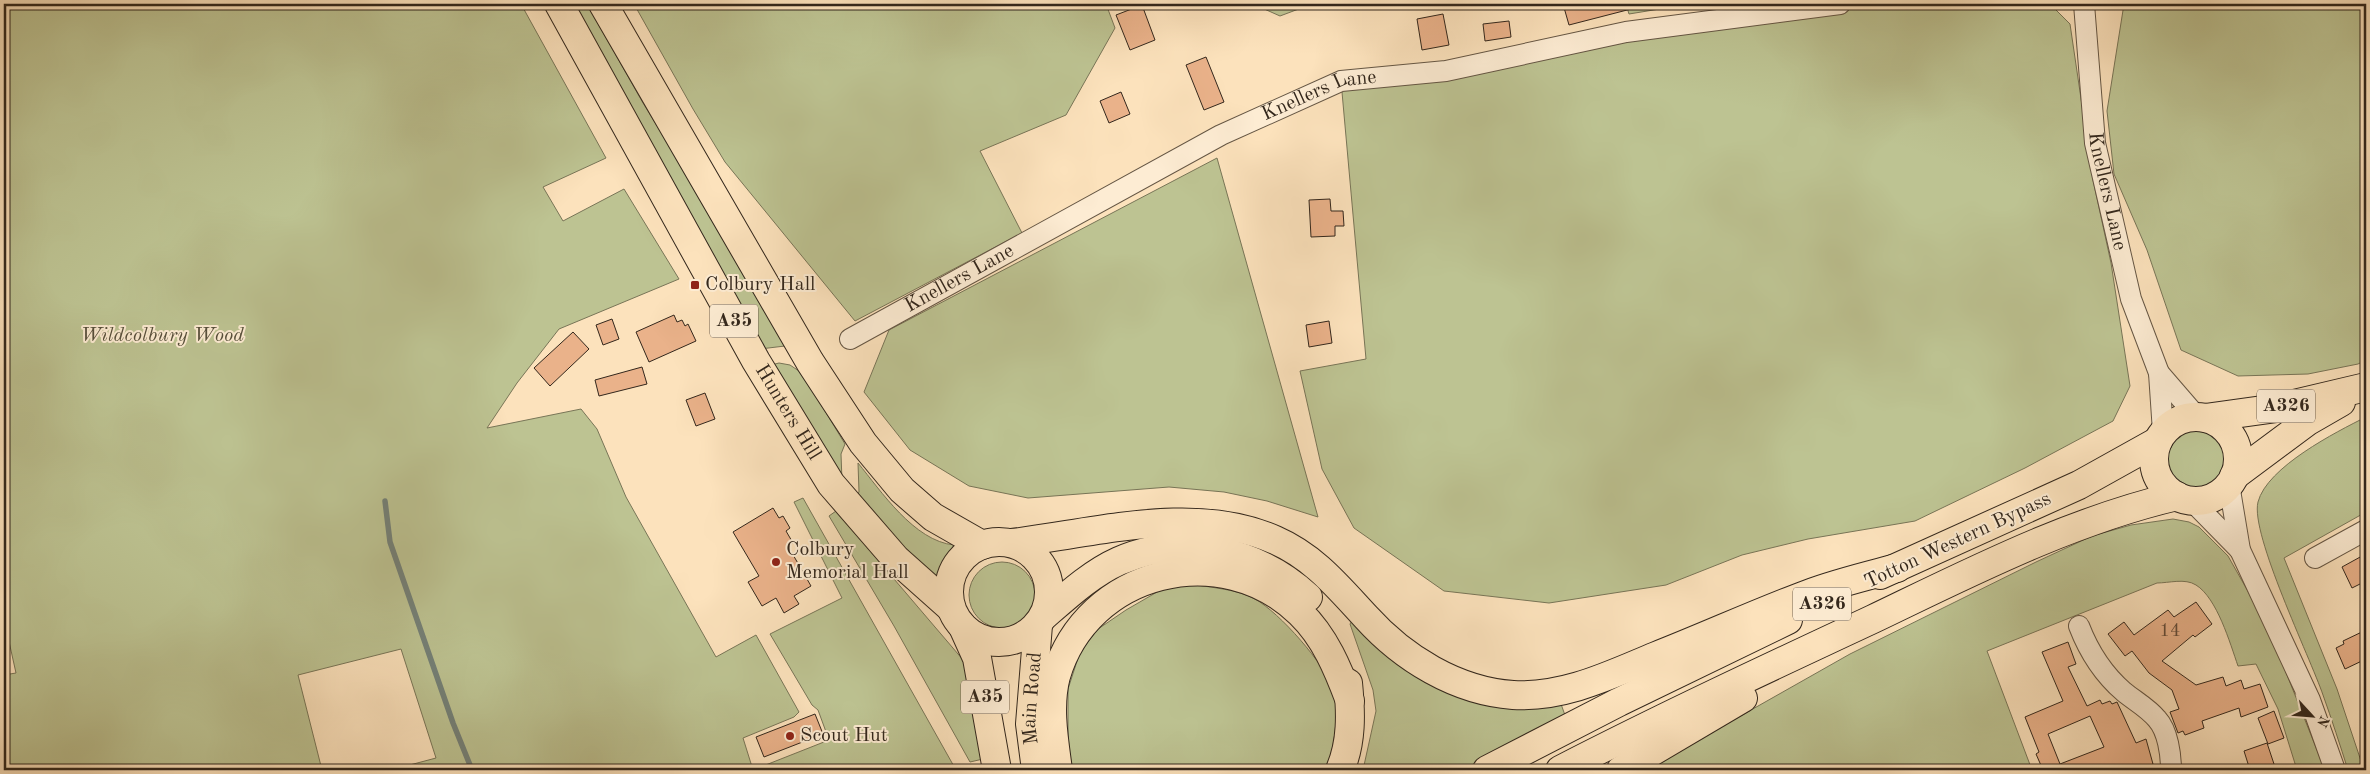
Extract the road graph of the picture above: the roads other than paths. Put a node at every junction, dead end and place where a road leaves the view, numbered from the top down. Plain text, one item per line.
1 (559, 4) edge
2 (604, 4) edge
3 (1840, 4) edge
4 (2084, 4) edge
5 (850, 340) dead end
6 (2159, 373) junction
7 (2366, 387) edge
8 (2201, 417) junction
9 (2161, 436) junction
10 (2231, 480) junction
11 (2184, 498) junction
12 (2366, 530) edge
13 (1012, 543) junction
14 (982, 544) junction
15 (2240, 550) junction
16 (2315, 558) dead end
17 (1897, 568) junction
18 (1897, 607) junction
19 (957, 618) junction
20 (1042, 620) junction
21 (2079, 626) dead end
22 (1350, 701) junction
23 (997, 770) edge
24 (1036, 770) edge
25 (1058, 770) edge
26 (1340, 770) edge
27 (1487, 770) edge
28 (1560, 770) edge
29 (1621, 770) edge
30 (2171, 770) edge
31 (2335, 770) edge

1 - 19 main road, Hunters Hill / A35
2 - 14 main road, A35
3 - 5 street, Knellers Lane
4 - 6 street, Knellers Lane
6 - 8 street, Knellers Lane
6 - 9 street, Knellers Lane
7 - 8 main road, A326
7 - 10 main road, A326
8 - 9 main road
8 - 10 main road
9 - 11 main road
9 - 17 main road, Totton Western Bypass / A326
10 - 11 main road
10 - 15 street
11 - 15 street
11 - 18 main road, Totton Western Bypass / A326
12 - 16 street
13 - 14 main road
13 - 17 main road
13 - 20 main road
14 - 19 main road
15 - 31 street
17 - 27 main road, Totton Western Bypass / A326
18 - 28 main road, Totton Western Bypass / A326
18 - 29 main road
19 - 20 main road
19 - 23 main road, Main Road / A35
20 - 22 main road
20 - 24 main road, Main Road / A35
21 - 30 street
22 - 25 main road
22 - 26 main road

